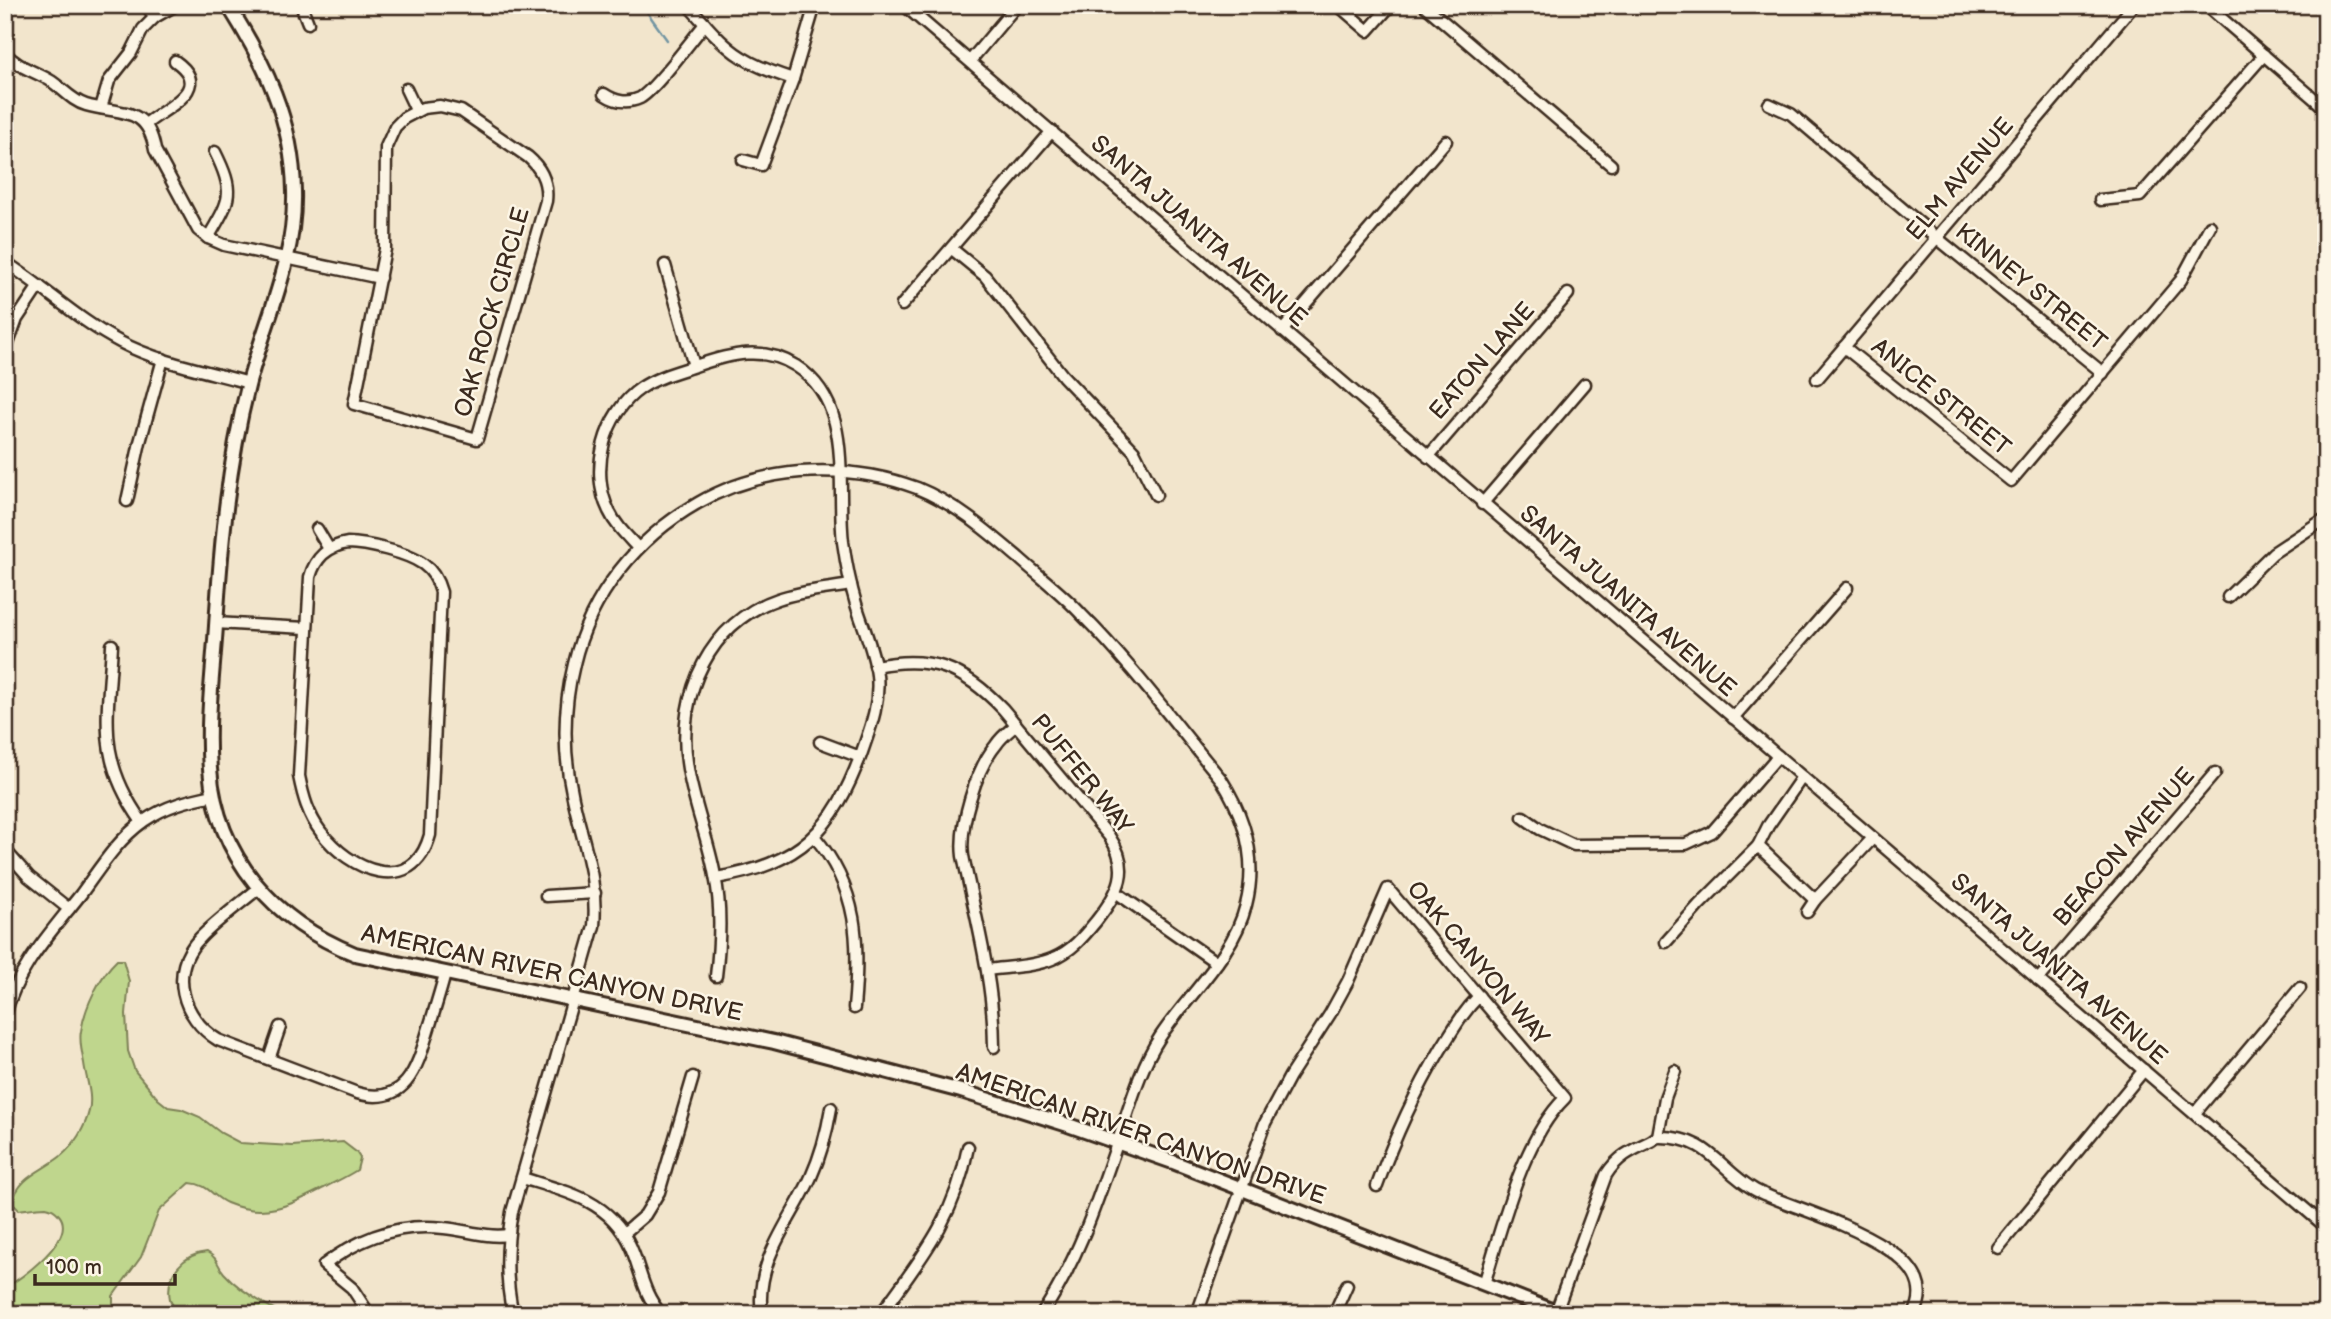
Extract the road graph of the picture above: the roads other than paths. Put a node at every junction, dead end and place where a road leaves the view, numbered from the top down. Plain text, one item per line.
1 (146, 5) edge
2 (176, 5) edge
3 (228, 5) edge
4 (301, 5) edge
5 (688, 5) edge
6 (815, 5) edge
7 (904, 5) edge
8 (1017, 5) edge
9 (1338, 5) edge
10 (1391, 5) edge
11 (1424, 5) edge
12 (2134, 5) edge
13 (2206, 5) edge
14 (155, 17) junction
15 (308, 23) dead end
16 (705, 24) junction
17 (5, 53) edge
18 (2264, 55) junction
19 (175, 61) dead end
20 (970, 61) junction
21 (793, 79) junction
22 (406, 89) dead end
23 (604, 94) dead end
24 (1769, 104) dead end
25 (101, 108) junction
26 (2326, 109) edge
27 (416, 110) junction
28 (146, 124) junction
29 (1052, 131) junction
30 (1446, 141) dead end
31 (215, 152) dead end
32 (743, 160) dead end
33 (1612, 165) dead end
34 (2100, 200) dead end
35 (2210, 226) dead end
36 (1937, 238) junction
37 (208, 239) junction
38 (952, 249) junction
39 (288, 259) junction
40 (5, 261) edge
41 (665, 265) dead end
42 (380, 278) junction
43 (39, 286) junction
44 (1568, 293) dead end
45 (902, 306) dead end
46 (1282, 331) junction
47 (1844, 347) junction
48 (5, 352) edge
49 (163, 359) junction
50 (694, 366) junction
51 (2103, 373) junction
52 (1817, 379) dead end
53 (249, 383) junction
54 (1585, 384) dead end
55 (1428, 457) junction
56 (839, 471) junction
57 (1156, 495) dead end
58 (127, 500) dead end
59 (1482, 504) junction
60 (2326, 518) edge
61 (317, 529) dead end
62 (638, 548) junction
63 (329, 549) junction
64 (851, 585) junction
65 (1847, 588) dead end
66 (2228, 597) dead end
67 (216, 623) junction
68 (306, 628) junction
69 (112, 645) dead end
70 (875, 666) junction
71 (1733, 718) junction
72 (1016, 725) junction
73 (820, 742) dead end
74 (1778, 756) junction
75 (860, 757) junction
76 (2215, 773) dead end
77 (1802, 777) junction
78 (214, 795) junction
79 (1523, 817) dead end
80 (142, 822) junction
81 (814, 836) junction
82 (1873, 838) junction
83 (1758, 846) junction
84 (5, 850) edge
85 (716, 878) junction
86 (259, 888) junction
87 (595, 893) junction
88 (1117, 893) junction
89 (546, 896) dead end
90 (1815, 900) junction
91 (69, 909) junction
92 (1807, 912) dead end
93 (1666, 942) dead end
94 (1217, 963) junction
95 (987, 970) junction
96 (445, 974) junction
97 (716, 976) dead end
98 (2038, 980) junction
99 (2301, 988) dead end
100 (1479, 996) junction
101 (574, 1000) junction
102 (854, 1008) dead end
103 (5, 1016) edge
104 (281, 1027) dead end
105 (994, 1047) dead end
106 (269, 1059) junction
107 (2144, 1070) junction
108 (1675, 1071) dead end
109 (693, 1077) dead end
110 (831, 1108) dead end
111 (2195, 1113) junction
112 (1658, 1136) junction
113 (1118, 1142) junction
114 (968, 1147) dead end
115 (522, 1178) junction
116 (1377, 1186) dead end
117 (1241, 1188) junction
118 (2326, 1227) edge
119 (624, 1233) junction
120 (508, 1236) junction
121 (1998, 1248) dead end
122 (1484, 1284) junction
123 (1347, 1285) dead end
124 (1559, 1313) edge
125 (369, 1314) edge
126 (513, 1314) edge
127 (662, 1314) edge
128 (762, 1314) edge
129 (881, 1314) edge
130 (1042, 1314) edge
131 (1197, 1314) edge
132 (1334, 1314) edge
133 (1914, 1314) edge

1 - 14 street
2 - 14 street
3 - 39 main road, AMERICAN RIVER CANYON DRIVE
4 - 15 street
5 - 16 street
6 - 21 street
7 - 20 street, SANTA JUANITA AVENUE
8 - 20 street
9 - 10 street
11 - 33 street
12 - 36 street, ELM AVENUE
13 - 18 street
14 - 25 street
16 - 21 street
16 - 23 street
17 - 25 street
18 - 26 street
18 - 34 street
19 - 28 street
20 - 29 street, SANTA JUANITA AVENUE
21 - 32 street
22 - 27 street
24 - 36 street, KINNEY STREET
25 - 28 street
27 - 42 street, OAK ROCK CIRCLE
27 - 42 street, OAK ROCK CIRCLE
28 - 37 street
29 - 38 street
29 - 46 street, SANTA JUANITA AVENUE
30 - 46 street
31 - 37 street
35 - 51 street
36 - 47 street, ELM AVENUE
36 - 51 street, KINNEY STREET
37 - 39 street
38 - 45 street
38 - 57 street
39 - 42 street
39 - 53 main road, AMERICAN RIVER CANYON DRIVE
40 - 43 street
41 - 50 street
43 - 48 street
43 - 49 street
44 - 55 street, EATON LANE
46 - 55 street, SANTA JUANITA AVENUE
47 - 51 street, ANICE STREET
47 - 52 street, ELM AVENUE
49 - 53 street
49 - 58 street
50 - 56 street
50 - 62 street
53 - 67 main road, AMERICAN RIVER CANYON DRIVE
54 - 59 street
55 - 59 street, SANTA JUANITA AVENUE
56 - 62 street
56 - 64 street
56 - 94 street
59 - 71 street, SANTA JUANITA AVENUE
60 - 66 street
61 - 63 street
62 - 87 street
63 - 68 street
63 - 68 street
64 - 70 street
64 - 85 street
65 - 71 street
67 - 68 street
67 - 78 main road, AMERICAN RIVER CANYON DRIVE
69 - 80 street
70 - 72 street, PUFFER WAY
70 - 75 street
71 - 74 street, SANTA JUANITA AVENUE
72 - 88 street, PUFFER WAY
72 - 95 street
73 - 75 street
74 - 77 street, SANTA JUANITA AVENUE
74 - 79 street
75 - 81 street
76 - 98 street, BEACON AVENUE
77 - 82 street, SANTA JUANITA AVENUE
77 - 83 street
78 - 80 street
78 - 86 main road, AMERICAN RIVER CANYON DRIVE
80 - 91 street
81 - 85 street
81 - 102 street
82 - 90 street
82 - 98 street, SANTA JUANITA AVENUE
83 - 90 street
83 - 93 street
84 - 91 street
85 - 97 street
86 - 96 main road, AMERICAN RIVER CANYON DRIVE
86 - 106 street
87 - 89 street
87 - 101 street
88 - 94 street
88 - 95 street
90 - 92 street
91 - 103 street
94 - 113 street
95 - 105 street
96 - 101 main road, AMERICAN RIVER CANYON DRIVE
96 - 106 street
98 - 107 street, SANTA JUANITA AVENUE
99 - 111 street
100 - 116 street
100 - 117 street, OAK CANYON WAY
100 - 122 street, OAK CANYON WAY
101 - 113 main road, AMERICAN RIVER CANYON DRIVE
101 - 115 street
104 - 106 street
107 - 111 street, SANTA JUANITA AVENUE
107 - 121 street
108 - 112 street
109 - 119 street
110 - 128 street
111 - 118 street, SANTA JUANITA AVENUE
112 - 124 street
112 - 133 street
113 - 117 main road, AMERICAN RIVER CANYON DRIVE
113 - 130 street
114 - 129 street
115 - 119 street
115 - 120 street
117 - 122 main road, AMERICAN RIVER CANYON DRIVE
117 - 131 street
119 - 127 street
120 - 125 street
120 - 126 street
122 - 124 main road, AMERICAN RIVER CANYON DRIVE
123 - 132 street

